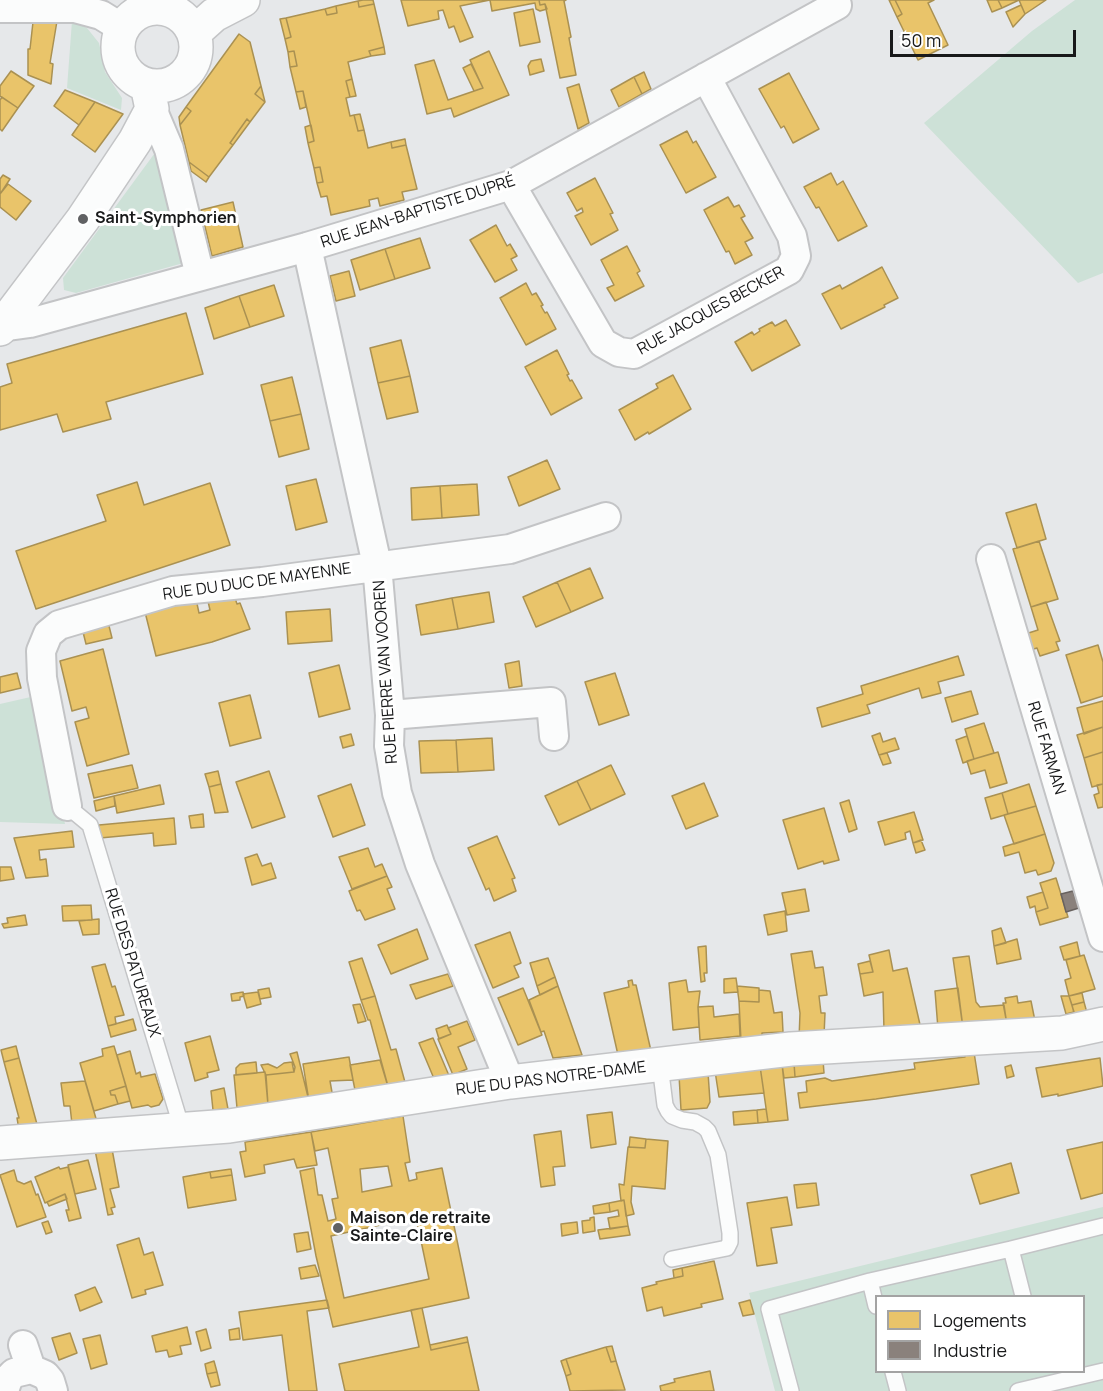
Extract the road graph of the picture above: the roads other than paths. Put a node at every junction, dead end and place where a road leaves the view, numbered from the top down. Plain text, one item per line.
1 (243, 0) edge
2 (837, 5) dead end
3 (0, 8) edge
4 (122, 28) junction
5 (194, 33) junction
6 (706, 77) junction
7 (149, 97) junction
8 (511, 185) junction
9 (307, 247) junction
10 (200, 276) junction
11 (1, 328) edge
12 (606, 517) dead end
13 (991, 559) dead end
14 (377, 565) junction
15 (390, 715) junction
16 (554, 736) dead end
17 (67, 806) joint
18 (1103, 937) edge
19 (1103, 1024) edge
20 (662, 1064) junction
21 (510, 1082) junction
22 (182, 1129) junction
23 (0, 1143) edge
24 (1103, 1226) edge
25 (1011, 1250) junction
26 (672, 1259) dead end
27 (870, 1281) junction
28 (1023, 1295) edge
29 (875, 1301) edge
30 (1103, 1371) edge
31 (894, 1373) edge
32 (1044, 1382) edge
33 (4, 1391) edge
34 (53, 1391) edge
35 (791, 1391) edge
36 (898, 1391) edge
37 (1018, 1391) edge

1 - 5 street
2 - 6 street, RUE JEAN-BAPTISTE DUPRÉ
3 - 4 street
4 - 5 street
4 - 7 street
5 - 7 street
6 - 8 street, RUE JEAN-BAPTISTE DUPRÉ
6 - 8 street, RUE JACQUES BECKER
7 - 10 street
7 - 11 street
8 - 9 street, RUE JEAN-BAPTISTE DUPRÉ
9 - 10 street, RUE JEAN-BAPTISTE DUPRÉ
9 - 14 street, RUE PIERRE VAN VOOREN
10 - 11 street, RUE JEAN-BAPTISTE DUPRÉ
12 - 14 street, RUE DU DUC DE MAYENNE
13 - 18 street, RUE FARMAN
14 - 15 street, RUE PIERRE VAN VOOREN
14 - 17 street, RUE DU DUC DE MAYENNE
15 - 16 street
15 - 21 street, RUE PIERRE VAN VOOREN
17 - 22 lane, RUE DES PATUREAUX
19 - 20 street, RUE DU PAS NOTRE-DAME
20 - 21 street, RUE DU PAS NOTRE-DAME
20 - 26 lane
21 - 22 street, RUE DU PAS NOTRE-DAME
22 - 23 street, RUE DU PAS NOTRE-DAME
24 - 25 lane
25 - 27 lane
25 - 28 lane
27 - 29 lane
27 - 35 lane
30 - 32 lane
31 - 36 lane
32 - 37 lane
33 - 34 street

